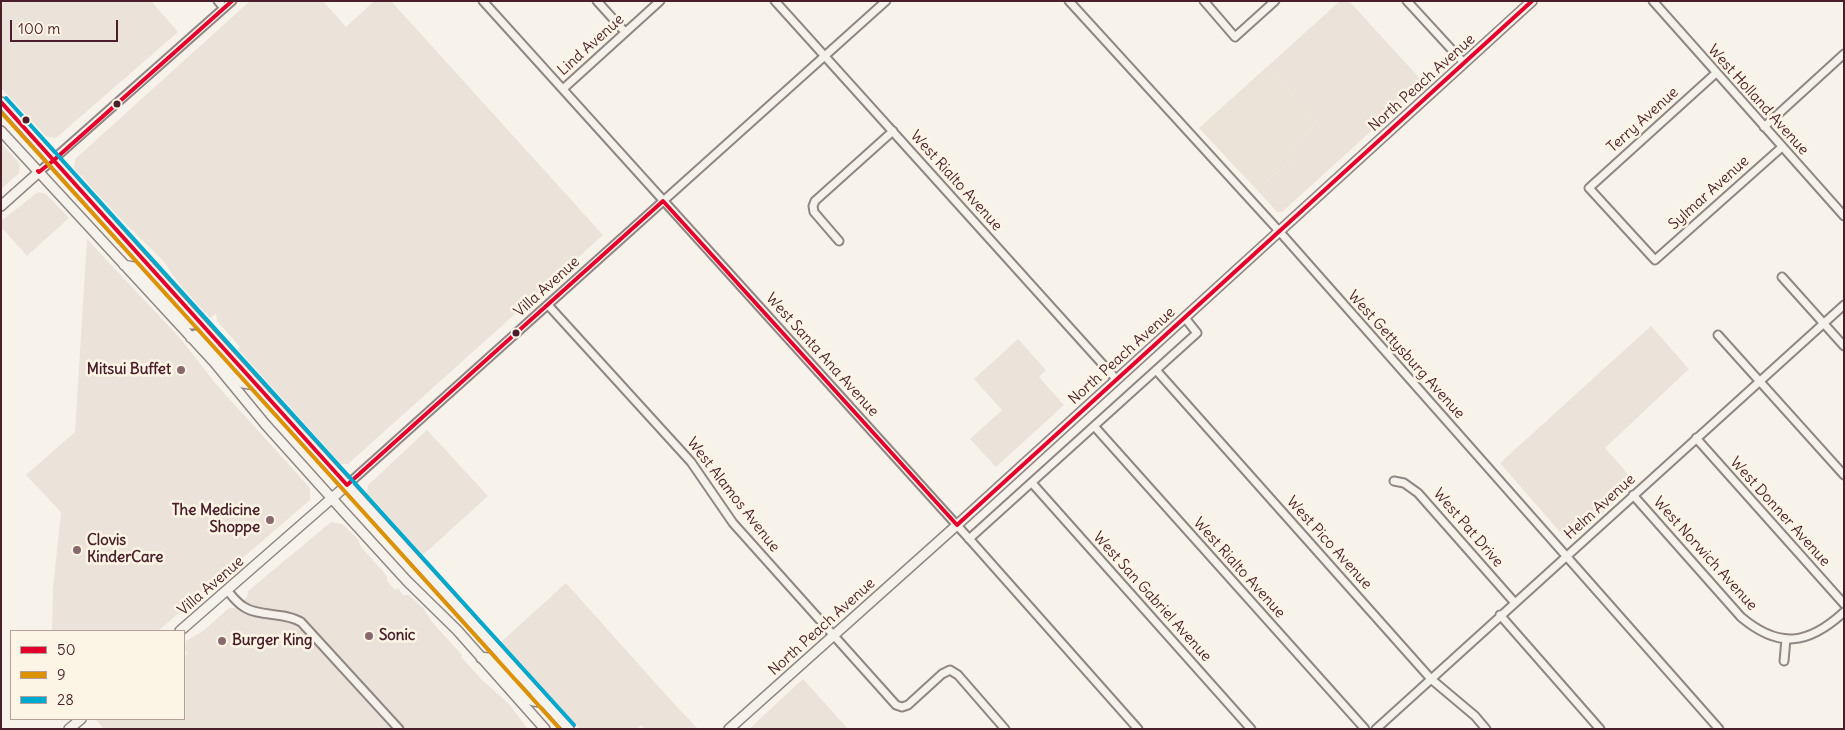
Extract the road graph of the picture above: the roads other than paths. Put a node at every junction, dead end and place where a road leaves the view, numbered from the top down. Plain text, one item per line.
1 (218, 1) edge
2 (232, 1) edge
3 (483, 1) edge
4 (597, 1) edge
5 (660, 1) edge
6 (775, 1) edge
7 (886, 1) edge
8 (1070, 1) edge
9 (1204, 1) edge
10 (1275, 1) edge
11 (1407, 1) edge
12 (1653, 1) edge
13 (1528, 3) edge
14 (224, 8) junction
15 (625, 32) junction
16 (1844, 54) edge
17 (825, 56) junction
18 (1464, 63) junction
19 (1716, 73) junction
20 (563, 89) junction
21 (1, 102) edge
22 (1764, 127) junction
23 (1, 130) edge
24 (893, 131) junction
25 (1782, 146) junction
26 (54, 160) junction
27 (39, 172) junction
28 (663, 200) junction
29 (1, 206) edge
30 (1844, 216) edge
31 (1279, 231) junction
32 (838, 241) dead end
33 (1655, 260) joint
34 (124, 265) junction
35 (1782, 277) dead end
36 (548, 305) junction
37 (1844, 305) edge
38 (1185, 318) junction
39 (1824, 323) junction
40 (200, 324) junction
41 (1718, 334) dead end
42 (191, 338) junction
43 (1844, 346) edge
44 (1156, 370) junction
45 (1116, 379) junction
46 (1760, 382) junction
47 (256, 385) junction
48 (1094, 426) junction
49 (1696, 438) junction
50 (1844, 475) edge
51 (1394, 481) dead end
52 (1032, 483) junction
53 (347, 485) junction
54 (1634, 495) junction
55 (332, 498) junction
56 (957, 525) junction
57 (969, 539) junction
58 (1566, 557) junction
59 (227, 590) junction
60 (1515, 603) junction
61 (1844, 604) edge
62 (1844, 612) edge
63 (1500, 615) junction
64 (181, 630) edge
65 (834, 634) junction
66 (1786, 639) junction
67 (481, 658) junction
68 (1784, 661) dead end
69 (1431, 679) junction
70 (543, 702) junction
71 (80, 720) edge
72 (1716, 728) edge
73 (69, 729) edge
74 (399, 729) edge
75 (545, 729) edge
76 (569, 729) edge
77 (729, 729) edge
78 (1005, 729) edge
79 (1138, 729) edge
80 (1251, 729) edge
81 (1365, 729) edge
82 (1376, 729) edge
83 (1486, 729) edge
84 (1600, 729) edge

1 - 14 street
2 - 14 street
3 - 20 street, West Santa Ana Avenue
4 - 15 street
5 - 15 street, Lind Avenue
6 - 17 street, West Rialto Avenue
7 - 17 street, Villa Avenue
8 - 31 street, West Gettysburg Avenue
9 - 10 street
11 - 18 street
12 - 19 street, West Holland Avenue
13 - 18 main road, North Peach Avenue
14 - 26 street
15 - 20 street, Lind Avenue
16 - 22 street
17 - 24 street, West Rialto Avenue
17 - 28 street, Villa Avenue
18 - 31 main road, North Peach Avenue
19 - 22 street, West Holland Avenue
19 - 33 street, Terry Avenue
20 - 28 street, West Santa Ana Avenue
21 - 26 main road
22 - 25 street, West Holland Avenue
23 - 27 main road
24 - 32 street
24 - 45 street, West Rialto Avenue
25 - 30 street, West Holland Avenue
25 - 33 street, Sylmar Avenue
26 - 27 street
26 - 40 main road
27 - 29 main road
27 - 34 main road
28 - 36 street, Villa Avenue
28 - 56 street, West Santa Ana Avenue
31 - 38 main road, North Peach Avenue
31 - 58 street, West Gettysburg Avenue
34 - 40 main road
34 - 42 main road
35 - 39 street
36 - 53 street, Villa Avenue
36 - 65 street, West Alamos Avenue
37 - 39 street, Helm Avenue
38 - 44 street
38 - 45 main road, North Peach Avenue
39 - 43 street
39 - 46 street, Helm Avenue
40 - 47 main road
41 - 46 street
42 - 47 main road
42 - 55 main road
44 - 48 street
44 - 69 street, West Pico Avenue
45 - 56 main road, North Peach Avenue
46 - 49 street, Helm Avenue
46 - 50 street
47 - 53 main road
48 - 52 street
48 - 81 street, West Rialto Avenue
49 - 54 street, Helm Avenue
49 - 61 street, West Donner Avenue
51 - 60 street, West Pat Drive
52 - 57 street
52 - 80 street, West San Gabriel Avenue
53 - 55 main road, Villa Avenue
53 - 70 main road
54 - 58 street, Helm Avenue
54 - 66 street, West Norwich Avenue
55 - 59 main road, Villa Avenue
55 - 67 main road
56 - 57 street, West Santa Ana Avenue
56 - 65 main road, North Peach Avenue
57 - 79 street, West Santa Ana Avenue
58 - 60 street, Helm Avenue
58 - 72 street, West Gettysburg Avenue
59 - 64 main road, Villa Avenue
59 - 74 street
60 - 63 street, Helm Avenue
62 - 66 street
63 - 69 street, Helm Avenue
63 - 84 street
65 - 77 main road, North Peach Avenue
65 - 78 street, West Alamos Avenue
66 - 68 street
67 - 70 main road
67 - 75 main road
69 - 82 street, Helm Avenue
69 - 83 street, West Pico Avenue
70 - 76 main road
71 - 73 main road

